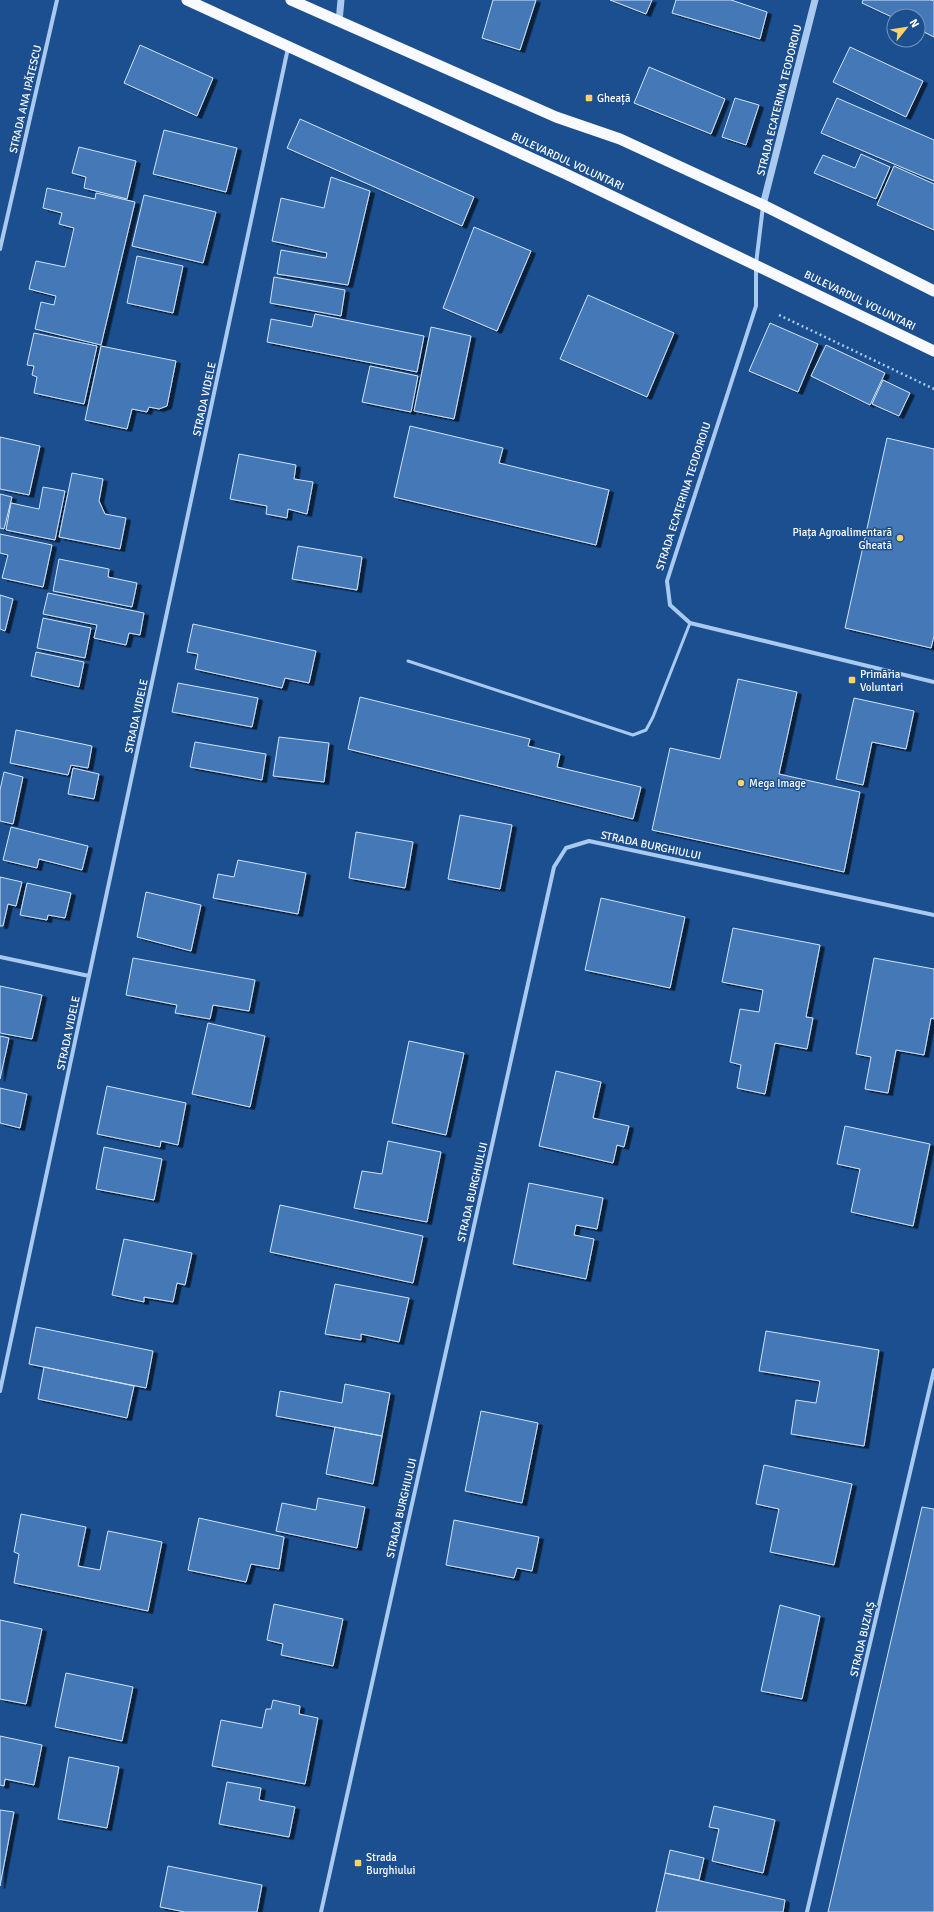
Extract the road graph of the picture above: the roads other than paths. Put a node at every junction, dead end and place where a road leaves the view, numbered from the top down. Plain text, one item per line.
1 (57, 0) edge
2 (187, 0) edge
3 (291, 0) edge
4 (341, 0) edge
5 (815, 0) edge
6 (339, 22) junction
7 (288, 45) junction
8 (763, 204) junction
9 (0, 249) edge
10 (756, 264) junction
11 (934, 291) edge
12 (934, 351) edge
13 (690, 622) junction
14 (408, 661) dead end
15 (934, 682) edge
16 (934, 915) edge
17 (0, 957) edge
18 (89, 976) junction
19 (934, 1370) edge
20 (0, 1391) edge
21 (321, 1912) edge
22 (807, 1912) edge

1 - 9 street, STRADA ANA IPĂTESCU
2 - 7 highway, BULEVARDUL VOLUNTARI
3 - 6 highway
4 - 6 street
5 - 8 street, STRADA ECATERINA TEODOROIU
6 - 8 highway
7 - 10 highway, BULEVARDUL VOLUNTARI
7 - 18 street, STRADA VIDELE
8 - 10 street, STRADA ECATERINA TEODOROIU
8 - 11 highway
10 - 12 highway, BULEVARDUL VOLUNTARI
10 - 13 street, STRADA ECATERINA TEODOROIU
13 - 14 lane
13 - 15 street, STRADA ECATERINA TEODOROIU
16 - 21 street, STRADA BURGHIULUI
17 - 18 street
18 - 20 street, STRADA VIDELE
19 - 22 street, STRADA BUZIAȘ

